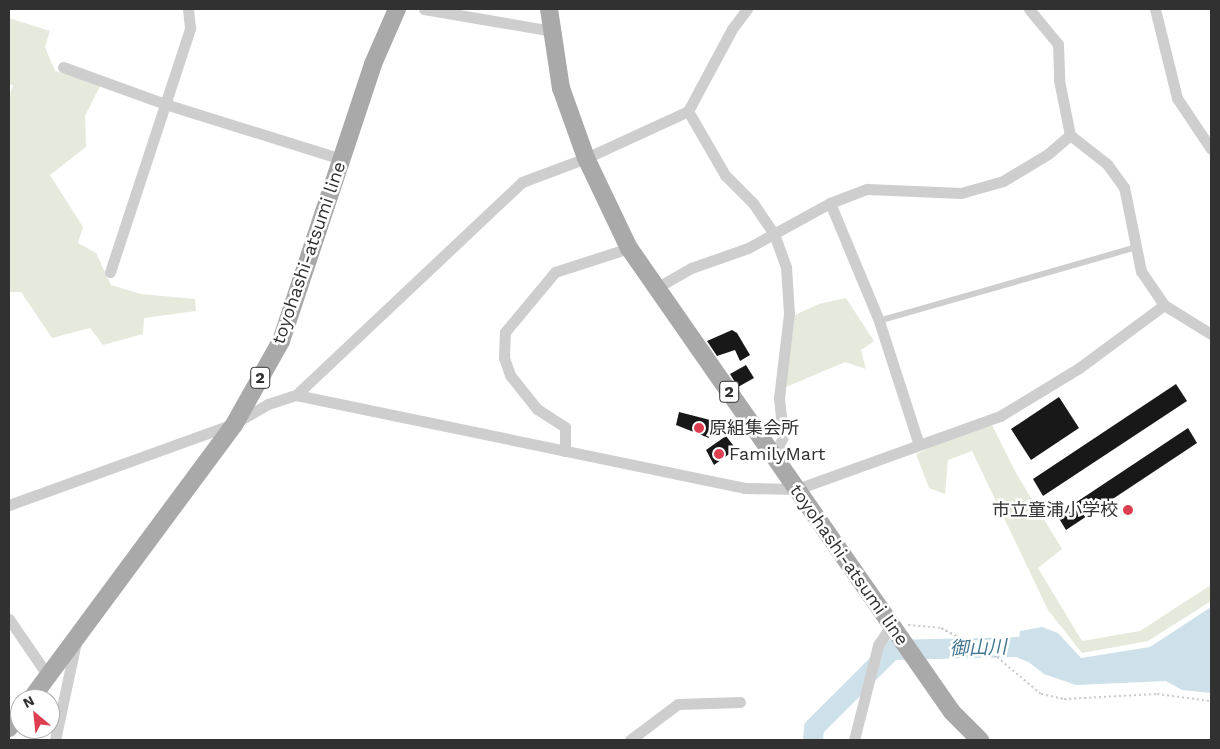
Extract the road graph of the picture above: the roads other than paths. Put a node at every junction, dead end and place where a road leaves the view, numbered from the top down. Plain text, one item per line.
1 (188, 9) edge
2 (424, 9) edge
3 (549, 9) edge
4 (747, 9) edge
5 (1028, 9) edge
6 (1155, 9) edge
7 (393, 10) edge
8 (553, 31) junction
9 (63, 67) dead end
10 (165, 104) junction
11 (688, 111) junction
12 (1070, 135) junction
13 (1211, 149) edge
14 (342, 158) junction
15 (586, 158) junction
16 (830, 204) junction
17 (774, 234) junction
18 (1137, 247) junction
19 (629, 248) junction
20 (110, 272) dead end
21 (656, 288) junction
22 (1164, 305) junction
23 (879, 321) junction
24 (1211, 334) edge
25 (296, 395) junction
26 (235, 423) junction
27 (919, 445) junction
28 (565, 451) junction
29 (774, 456) junction
30 (796, 489) junction
31 (9, 505) edge
32 (9, 619) edge
33 (892, 629) junction
34 (77, 638) junction
35 (48, 676) junction
36 (38, 689) edge
37 (740, 702) dead end
38 (55, 740) edge
39 (630, 740) edge
40 (854, 740) edge
41 (980, 740) edge

1 - 10 street
2 - 8 street
3 - 8 main road, toyohashi-atsumi line / 2
4 - 11 street
5 - 12 street
6 - 13 street
7 - 14 main road, toyohashi-atsumi line / 2
8 - 15 main road, toyohashi-atsumi line / 2
9 - 10 street
10 - 14 street
10 - 20 street
11 - 15 street
11 - 17 street
12 - 16 street
12 - 18 street
14 - 26 main road, toyohashi-atsumi line / 2
15 - 19 main road, toyohashi-atsumi line / 2
15 - 25 street
16 - 17 street
16 - 23 street
17 - 21 street
17 - 29 street
18 - 22 street
18 - 23 lane
19 - 21 main road, toyohashi-atsumi line / 2
19 - 28 street
21 - 29 main road, toyohashi-atsumi line / 2
22 - 24 street
22 - 27 street
23 - 27 street
25 - 26 street
25 - 28 street
26 - 31 street
26 - 34 main road, toyohashi-atsumi line / 2
27 - 30 street
28 - 30 street
29 - 30 main road, toyohashi-atsumi line / 2
30 - 33 main road, toyohashi-atsumi line / 2
32 - 35 street
33 - 40 street
33 - 41 main road, toyohashi-atsumi line / 2
34 - 35 main road, toyohashi-atsumi line / 2
34 - 38 street
35 - 36 main road, toyohashi-atsumi line / 2
37 - 39 street

